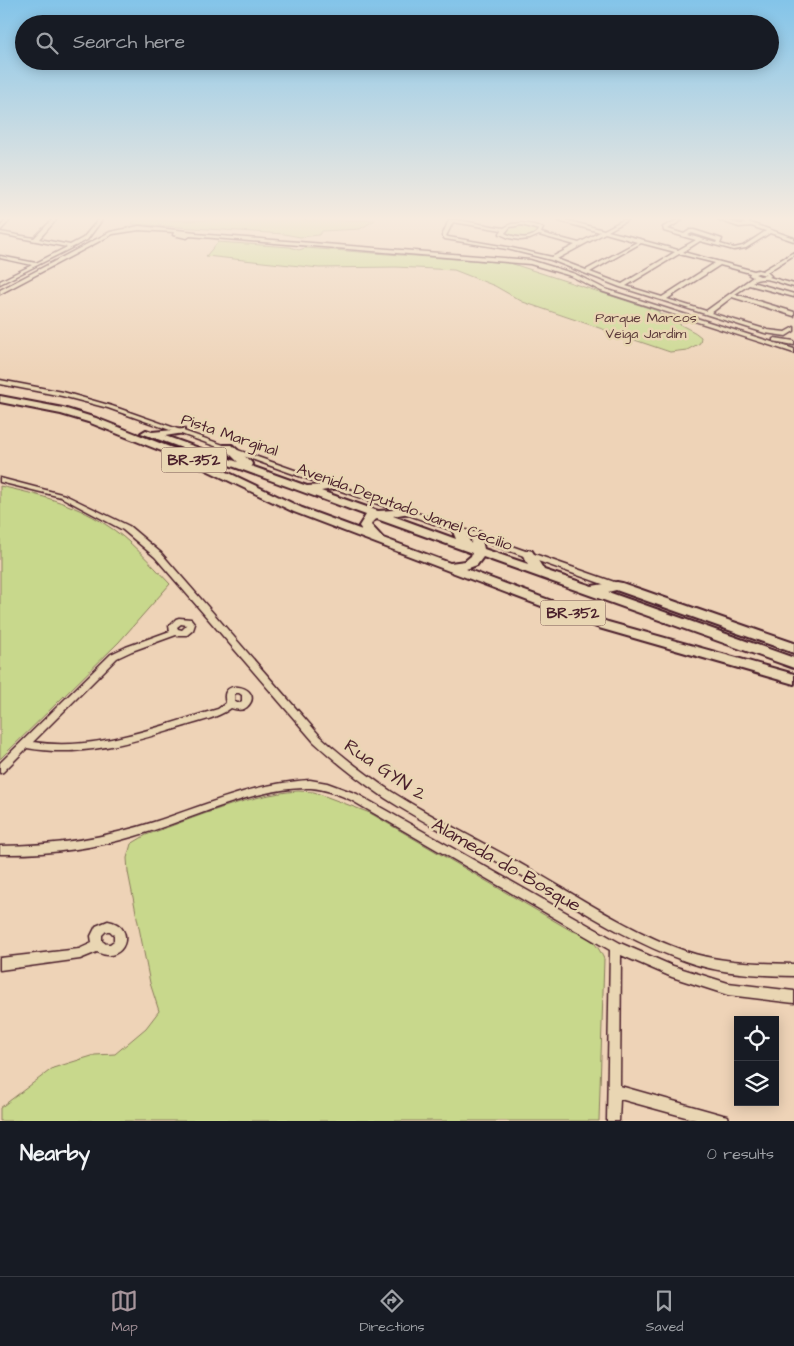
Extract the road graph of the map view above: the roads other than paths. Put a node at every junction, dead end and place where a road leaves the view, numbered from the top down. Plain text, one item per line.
1 (20, 272) edge
2 (37, 272) edge
3 (47, 272) edge
4 (564, 272) edge
5 (578, 272) edge
6 (591, 272) edge
7 (645, 272) edge
8 (705, 272) edge
9 (752, 272) edge
10 (753, 272) edge
11 (769, 272) edge
12 (766, 275) junction
13 (756, 278) junction
14 (0, 283) edge
15 (748, 283) junction
16 (794, 284) edge
17 (622, 286) junction
18 (0, 292) edge
19 (732, 295) junction
20 (794, 296) edge
21 (0, 297) edge
22 (663, 299) junction
23 (707, 313) junction
24 (794, 314) edge
25 (794, 329) edge
26 (794, 343) edge
27 (794, 351) edge
28 (0, 382) edge
29 (0, 392) edge
30 (0, 398) edge
31 (180, 431) junction
32 (151, 434) junction
33 (228, 447) junction
34 (253, 469) junction
35 (0, 480) edge
36 (335, 486) junction
37 (306, 490) junction
38 (405, 511) junction
39 (377, 515) junction
40 (458, 529) junction
41 (476, 535) junction
42 (381, 541) junction
43 (466, 547) junction
44 (480, 552) junction
45 (528, 554) junction
46 (446, 566) junction
47 (539, 572) junction
48 (617, 586) junction
49 (588, 591) junction
50 (175, 632) dead end
51 (763, 637) junction
52 (794, 648) edge
53 (794, 658) edge
54 (794, 663) edge
55 (794, 679) edge
56 (231, 704) dead end
57 (25, 744) junction
58 (0, 768) edge
59 (0, 850) edge
60 (97, 946) dead end
61 (616, 947) junction
62 (0, 964) edge
63 (794, 970) edge
64 (794, 998) edge
65 (615, 1091) junction
66 (613, 1121) edge
67 (723, 1121) edge

1 - 14 street
2 - 18 street
3 - 21 street
4 - 27 street
5 - 26 street
6 - 17 street
7 - 17 street
8 - 22 street
9 - 13 street
10 - 12 street
11 - 12 street
12 - 13 street
12 - 16 street
13 - 15 street
15 - 19 street
15 - 20 street
17 - 22 street
19 - 23 street
19 - 24 street
22 - 23 street
23 - 25 street
28 - 31 street, Pista Marginal
29 - 32 highway, Avenida Deputado Jamel Cecilio / BR-352
30 - 42 highway, BR-352
31 - 32 highway
31 - 33 street, Pista Marginal
32 - 34 highway, Avenida Deputado Jamel Cecilio / BR-352
33 - 34 highway
33 - 36 street, Pista Marginal
34 - 37 highway, Avenida Deputado Jamel Cecilio / BR-352
35 - 63 street, Rua GYN 2
36 - 37 highway
36 - 38 street, Pista Marginal
37 - 39 highway, Avenida Deputado Jamel Cecilio / BR-352
38 - 39 highway
38 - 40 street, Pista Marginal
39 - 42 highway
39 - 43 highway, Avenida Deputado Jamel Cecilio / BR-352
40 - 41 street, Pista Marginal
40 - 43 highway
41 - 44 highway
41 - 45 street, Pista Marginal
42 - 46 highway, BR-352
43 - 44 highway, Avenida Deputado Jamel Cecilio / BR-352
44 - 46 highway
44 - 47 highway, Avenida Deputado Jamel Cecilio / BR-352
45 - 47 highway
45 - 48 street, Pista Marginal
46 - 55 highway, BR-352
47 - 49 highway, Avenida Deputado Jamel Cecilio / BR-352
48 - 49 highway
48 - 51 highway
49 - 54 highway, Avenida Deputado Jamel Cecilio / BR-352
50 - 57 street
51 - 52 highway
51 - 53 highway
56 - 57 street
57 - 58 street
59 - 61 street, Alameda do Bosque
60 - 62 street
61 - 64 street, Alameda do Bosque
61 - 65 street
65 - 66 street
65 - 67 street

